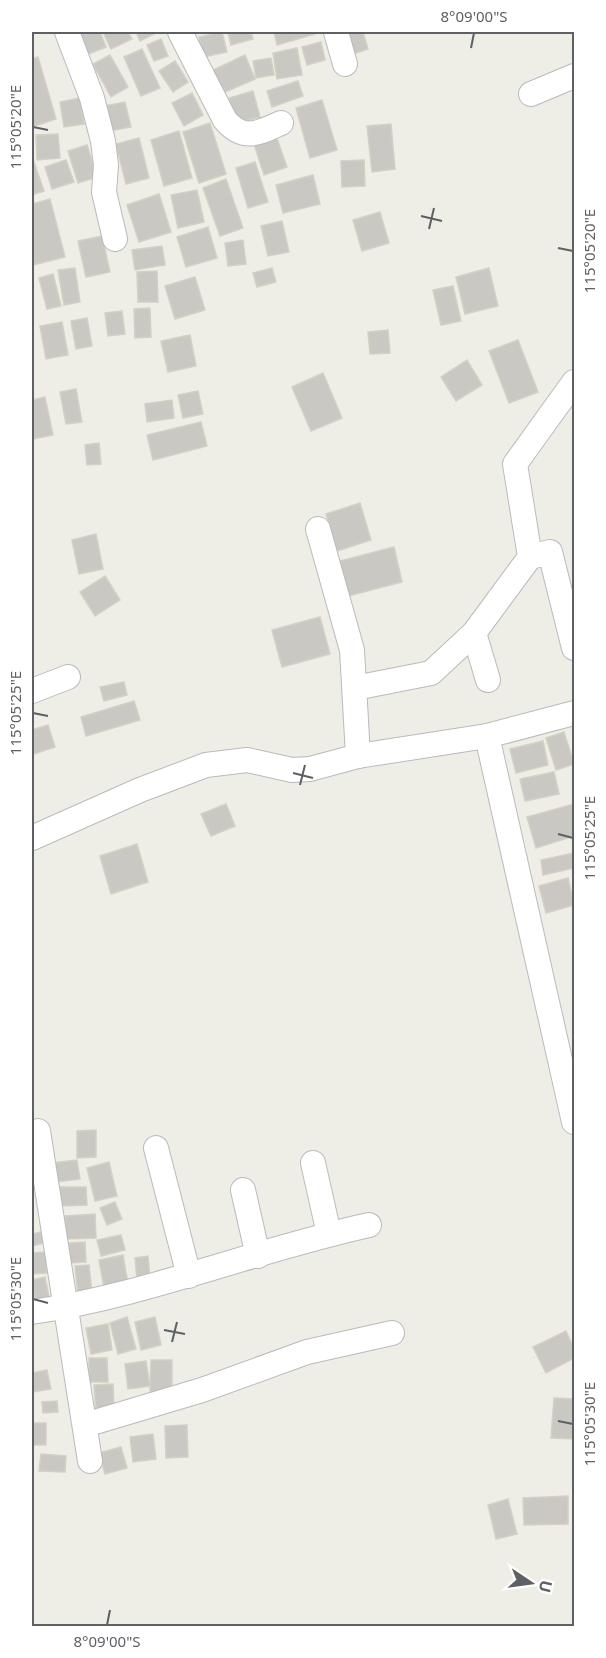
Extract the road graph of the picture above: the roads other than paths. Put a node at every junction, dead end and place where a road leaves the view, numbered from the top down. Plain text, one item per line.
1 (67, 32) edge
2 (180, 32) edge
3 (336, 32) edge
4 (345, 64) dead end
5 (574, 76) edge
6 (531, 94) dead end
7 (281, 123) dead end
8 (115, 239) dead end
9 (574, 382) edge
10 (318, 529) dead end
11 (530, 557) junction
12 (474, 633) junction
13 (574, 648) edge
14 (68, 677) dead end
15 (488, 680) dead end
16 (355, 688) junction
17 (32, 692) edge
18 (574, 713) edge
19 (487, 736) junction
20 (358, 756) junction
21 (32, 838) edge
22 (573, 1106) edge
23 (38, 1131) dead end
24 (156, 1148) dead end
25 (313, 1163) dead end
26 (243, 1190) dead end
27 (369, 1225) dead end
28 (329, 1234) junction
29 (258, 1256) junction
30 (189, 1276) junction
31 (65, 1307) junction
32 (32, 1312) edge
33 (392, 1333) dead end
34 (85, 1425) junction
35 (90, 1461) dead end

1 - 8 street
2 - 7 street
3 - 4 street
5 - 6 street
9 - 11 street
10 - 16 street
11 - 12 street
11 - 13 street
12 - 15 street
12 - 16 street
14 - 17 street
16 - 20 street
18 - 19 street
19 - 20 street
19 - 22 street
20 - 21 street
23 - 31 street
24 - 30 street
25 - 28 street
26 - 29 street
27 - 28 street
28 - 29 street
29 - 30 street
30 - 31 street
31 - 32 street
31 - 34 street
33 - 34 street
34 - 35 street

